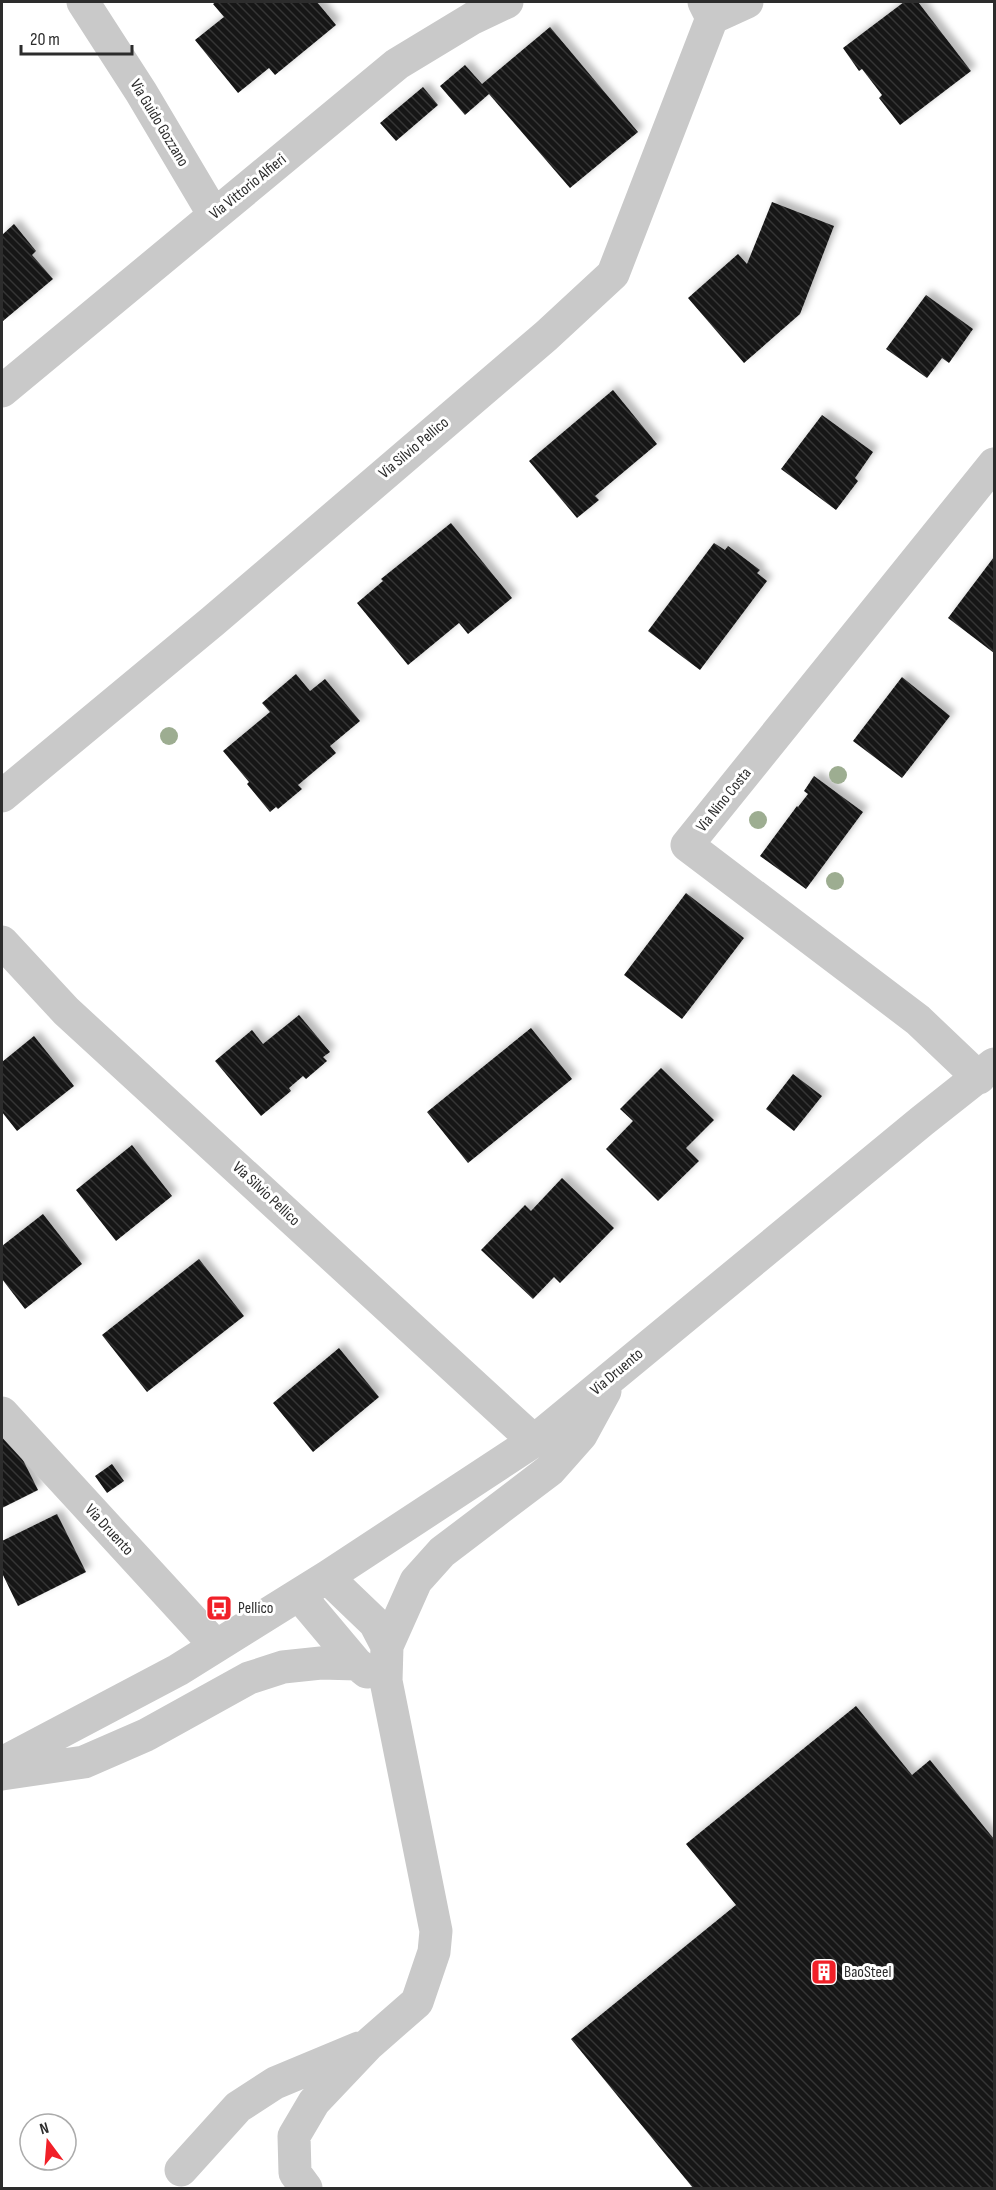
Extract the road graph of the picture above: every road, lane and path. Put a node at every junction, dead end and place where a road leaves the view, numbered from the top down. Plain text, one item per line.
1 (83, 2) edge
2 (507, 2) edge
3 (747, 2) edge
4 (708, 10) edge
5 (214, 215) junction
6 (2, 391) edge
7 (994, 464) edge
8 (2, 796) edge
9 (2, 942) edge
10 (987, 1071) edge
11 (613, 1376) junction
12 (2, 1413) edge
13 (534, 1441) junction
14 (327, 1577) junction
15 (299, 1595) junction
16 (387, 1646) junction
17 (216, 1647) junction
18 (357, 1664) junction
19 (386, 1681) junction
20 (2, 1763) edge
21 (2, 1774) edge
22 (369, 2044) junction
23 (181, 2170) dead end
24 (306, 2188) edge

1 - 5 street, Via Guido Gozzano
2 - 5 street, Via Vittorio Alfieri
3 - 4 street
4 - 8 street, Via Silvio Pellico
5 - 6 street, Via Vittorio Alfieri
7 - 10 street, Via Nino Costa
9 - 13 street, Via Silvio Pellico
10 - 11 street, Via Druento
11 - 13 street, Via Druento
11 - 16 street
12 - 17 street, Via Druento
13 - 14 street, Via Druento
14 - 15 street, Via Druento
14 - 16 street
15 - 17 street, Via Druento
15 - 18 street
16 - 19 street
17 - 20 street, Via Druento
18 - 19 street
18 - 21 street
19 - 22 street
22 - 23 street
22 - 24 street

